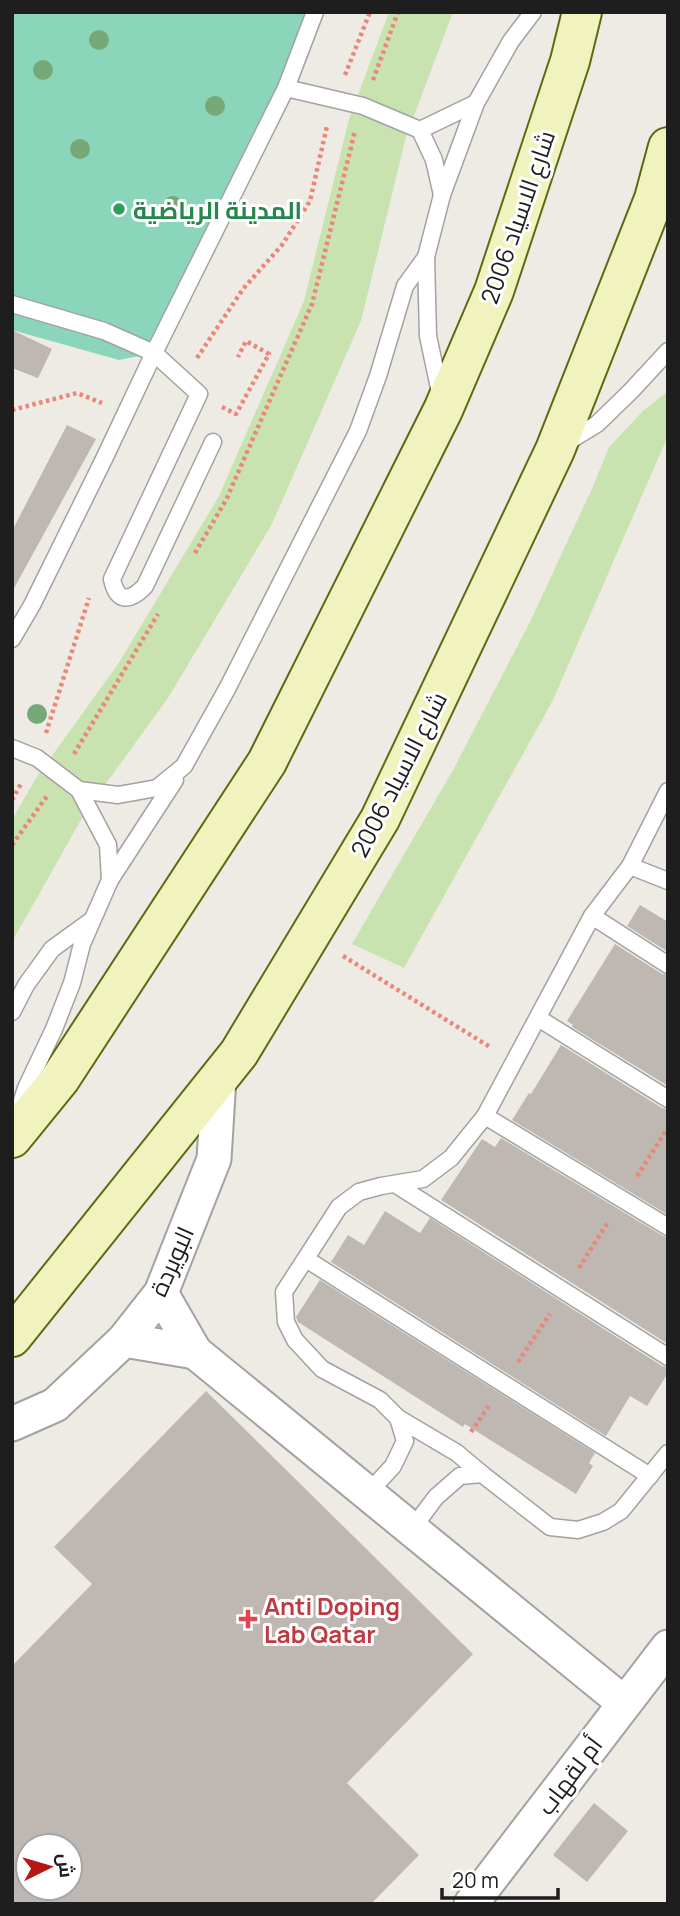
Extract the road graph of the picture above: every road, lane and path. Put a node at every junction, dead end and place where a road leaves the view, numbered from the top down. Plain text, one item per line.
1 (315, 12) edge
2 (533, 12) edge
3 (582, 12) edge
4 (286, 88) junction
5 (476, 103) junction
6 (419, 130) junction
7 (668, 147) edge
8 (442, 195) junction
9 (426, 257) junction
10 (12, 304) edge
11 (668, 351) edge
12 (154, 352) junction
13 (238, 357) dead end
14 (200, 394) junction
15 (12, 410) edge
16 (443, 410) junction
17 (126, 412) junction
18 (213, 442) dead end
19 (555, 450) junction
20 (12, 639) edge
21 (12, 748) edge
22 (184, 766) junction
23 (79, 790) junction
24 (666, 797) edge
25 (629, 866) junction
26 (110, 880) junction
27 (668, 881) edge
28 (592, 916) junction
29 (94, 918) junction
30 (309, 935) junction
31 (668, 964) edge
32 (12, 1012) edge
33 (538, 1018) junction
34 (514, 1062) junction
35 (219, 1078) junction
36 (668, 1099) edge
37 (485, 1116) junction
38 (12, 1130) edge
39 (12, 1138) edge
40 (395, 1184) junction
41 (668, 1227) edge
42 (306, 1259) junction
43 (161, 1293) junction
44 (12, 1337) edge
45 (124, 1340) junction
46 (195, 1352) junction
47 (668, 1357) edge
48 (398, 1418) junction
49 (12, 1424) edge
50 (668, 1453) edge
51 (482, 1474) junction
52 (650, 1476) junction
53 (368, 1493) junction
54 (412, 1529) junction
55 (668, 1647) edge
56 (624, 1703) junction
57 (471, 1904) edge

1 - 4 lane
2 - 5 lane
3 - 16 main road, شارع الاسياد 2006
4 - 6 lane
4 - 12 lane
5 - 6 lane
5 - 8 lane
6 - 8 lane
7 - 19 main road, شارع الاسياد 2006
8 - 9 lane
9 - 16 lane
9 - 22 lane
10 - 12 lane
11 - 19 lane
12 - 14 lane
12 - 17 lane
13 - 14 path
14 - 18 lane
15 - 17 path
16 - 39 main road, شارع الاسياد 2006
17 - 20 lane
19 - 30 main road, شارع الاسياد 2006
21 - 23 lane
22 - 23 lane
22 - 26 lane
23 - 26 lane
24 - 25 lane
25 - 27 lane
25 - 28 lane
26 - 29 lane
28 - 31 lane
28 - 33 lane
29 - 32 lane
29 - 38 lane
30 - 34 path
30 - 35 main road, شارع الاسياد 2006
33 - 34 lane
33 - 36 lane
34 - 37 lane
35 - 43 street, البويردة
35 - 44 main road, شارع الاسياد 2006
37 - 40 lane
37 - 41 lane
40 - 42 lane
40 - 47 lane
42 - 48 lane
42 - 52 lane
43 - 45 street, البويردة
43 - 46 street
45 - 46 street
45 - 49 street, البويردة
46 - 53 street
48 - 51 lane
48 - 53 lane
50 - 52 lane
51 - 52 lane
51 - 54 lane
53 - 54 street
54 - 56 street
55 - 56 street, أم لقهاب
56 - 57 street, أم لقهاب

